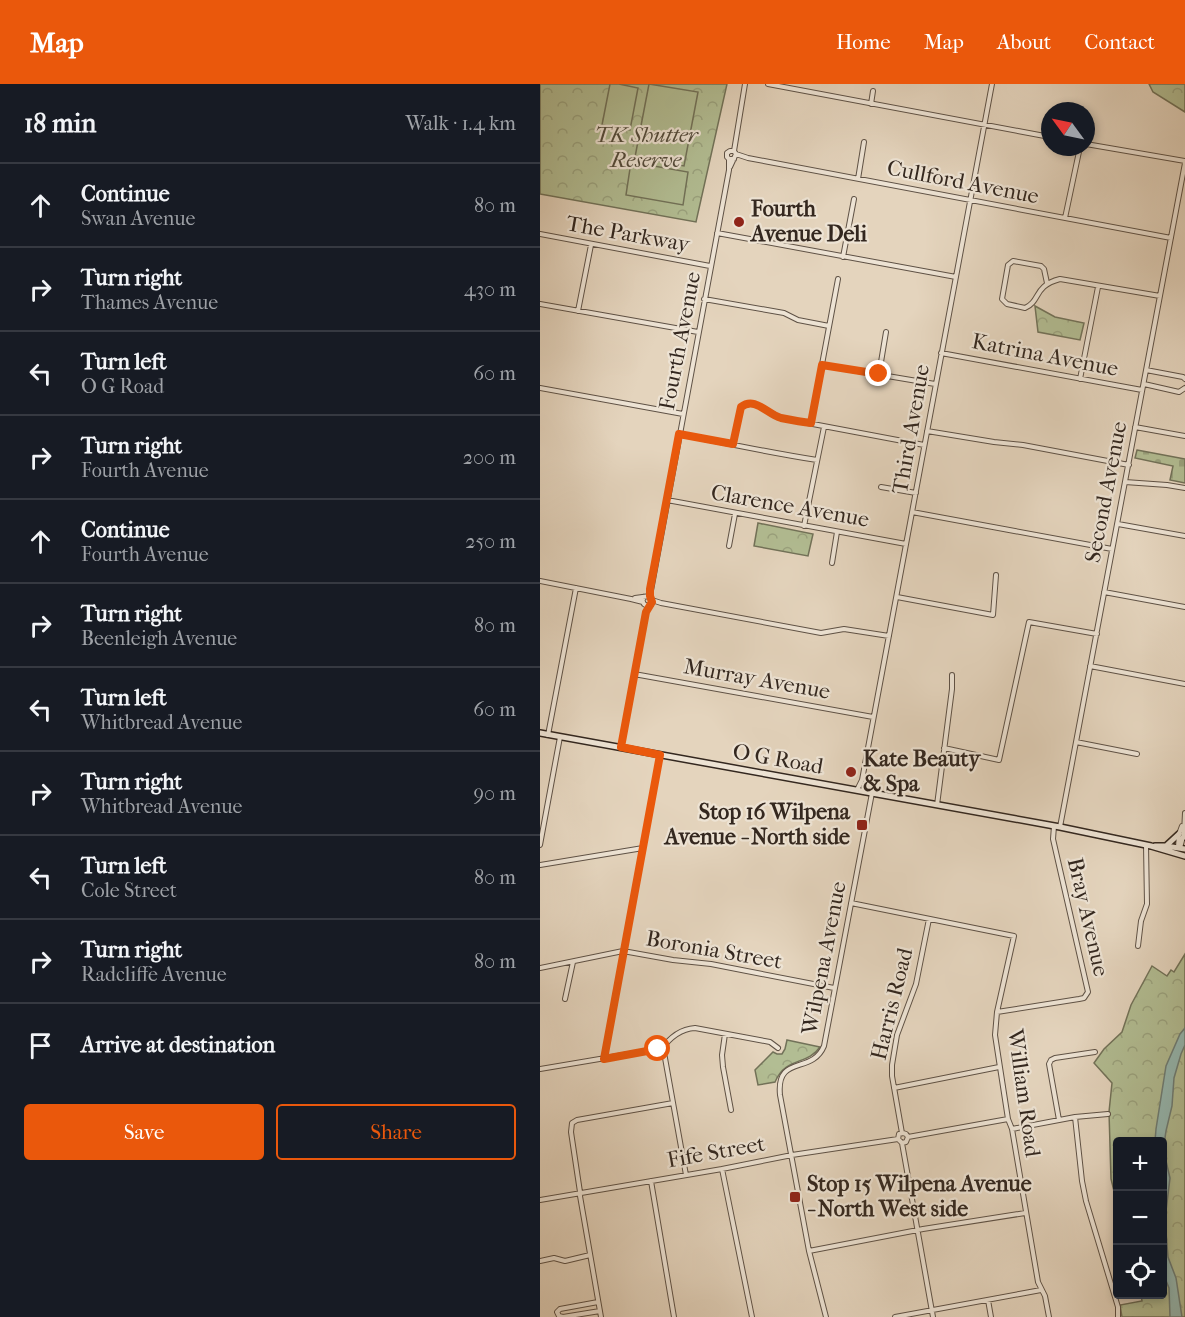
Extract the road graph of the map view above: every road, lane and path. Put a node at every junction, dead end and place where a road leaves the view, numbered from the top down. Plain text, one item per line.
1 (745, 84) edge
2 (768, 84) edge
3 (992, 84) edge
4 (873, 91) dead end
5 (871, 104) junction
6 (984, 124) junction
7 (1041, 135) edge
8 (864, 142) dead end
9 (1095, 146) edge
10 (733, 155) junction
11 (1078, 156) edge
12 (1185, 162) edge
13 (858, 179) junction
14 (854, 199) dead end
15 (970, 200) junction
16 (1065, 218) junction
17 (717, 233) junction
18 (540, 234) edge
19 (1171, 238) junction
20 (591, 244) junction
21 (843, 257) junction
22 (710, 266) junction
23 (956, 277) junction
24 (838, 279) dead end
25 (1047, 283) junction
26 (1098, 287) junction
27 (1160, 296) junction
28 (704, 299) junction
29 (540, 304) edge
30 (578, 311) junction
31 (829, 326) junction
32 (698, 332) junction
33 (886, 332) dead end
34 (941, 353) junction
35 (822, 365) junction
36 (1146, 370) junction
37 (879, 374) junction
38 (1080, 379) junction
39 (1185, 379) edge
40 (935, 384) junction
41 (1144, 384) junction
42 (540, 388) edge
43 (1185, 388) edge
44 (1142, 390) junction
45 (683, 414) junction
46 (811, 423) junction
47 (824, 426) junction
48 (1135, 427) junction
49 (927, 431) junction
50 (679, 434) junction
51 (1185, 436) edge
52 (733, 444) junction
53 (924, 445) junction
54 (817, 460) junction
55 (1129, 465) junction
56 (1125, 482) junction
57 (881, 487) dead end
58 (1185, 488) edge
59 (916, 493) junction
60 (667, 500) junction
61 (912, 512) junction
62 (735, 514) junction
63 (1118, 524) junction
64 (804, 526) junction
65 (837, 532) junction
66 (1185, 536) edge
67 (906, 544) junction
68 (729, 546) dead end
69 (1112, 549) junction
70 (832, 563) dead end
71 (996, 575) dead end
72 (540, 581) edge
73 (576, 588) junction
74 (1104, 592) junction
75 (897, 597) junction
76 (647, 601) junction
77 (1185, 607) edge
78 (1097, 634) junction
79 (889, 636) junction
80 (1090, 666) junction
81 (634, 674) junction
82 (952, 675) dead end
83 (1185, 684) edge
84 (873, 717) junction
85 (540, 733) edge
86 (548, 735) junction
87 (560, 737) junction
88 (1076, 742) junction
89 (621, 747) junction
90 (944, 748) junction
91 (1137, 754) dead end
92 (660, 755) junction
93 (862, 780) junction
94 (857, 790) junction
95 (868, 792) junction
96 (937, 805) junction
97 (1185, 813) edge
98 (1184, 819) edge
99 (1057, 827) junction
100 (1182, 834) edge
101 (540, 845) edge
102 (1148, 846) junction
103 (1166, 846) junction
104 (643, 848) junction
105 (1180, 850) edge
106 (1185, 856) edge
107 (540, 865) edge
108 (851, 903) junction
109 (929, 919) junction
110 (1138, 946) dead end
111 (623, 951) junction
112 (573, 962) junction
113 (540, 968) edge
114 (835, 988) junction
115 (565, 999) dead end
116 (997, 1012) junction
117 (725, 1034) junction
118 (778, 1048) dead end
119 (661, 1050) junction
120 (1095, 1052) dead end
121 (604, 1059) junction
122 (999, 1067) junction
123 (540, 1070) edge
124 (894, 1088) junction
125 (673, 1103) junction
126 (731, 1110) dead end
127 (1108, 1114) dead end
128 (1075, 1117) junction
129 (1008, 1119) junction
130 (1059, 1120) junction
131 (1012, 1129) junction
132 (902, 1133) junction
133 (908, 1137) junction
134 (898, 1139) junction
135 (903, 1143) junction
136 (792, 1155) junction
137 (722, 1169) junction
138 (686, 1175) junction
139 (651, 1181) junction
140 (580, 1192) junction
141 (540, 1200) edge
142 (1025, 1213) junction
143 (917, 1230) junction
144 (809, 1251) junction
145 (590, 1255) junction
146 (540, 1261) edge
147 (1041, 1290) junction
148 (988, 1300) junction
149 (598, 1302) junction
150 (931, 1310) junction
151 (600, 1311) junction
152 (601, 1317) edge
153 (674, 1317) edge
154 (752, 1317) edge
155 (826, 1317) edge
156 (895, 1317) edge
157 (933, 1317) edge
158 (991, 1317) edge
159 (1049, 1317) edge
160 (1118, 1317) edge

1 - 10 street, Fourth Avenue
2 - 5 street
3 - 6 street, Third Avenue
4 - 5 street
5 - 6 street
6 - 7 street
6 - 15 street, Third Avenue
8 - 13 street
9 - 12 street
10 - 13 street, Cullford Avenue
10 - 17 street, Fourth Avenue
11 - 16 street
12 - 19 street, Second Avenue
13 - 15 street, Cullford Avenue
14 - 21 street
15 - 16 street, Cullford Avenue
15 - 23 street, Third Avenue
16 - 19 street, Cullford Avenue
17 - 21 street
17 - 22 street, Fourth Avenue
18 - 20 street, The Parkway
19 - 27 street, Second Avenue
20 - 22 street, The Parkway
20 - 30 street
21 - 23 street
22 - 28 street, Fourth Avenue
23 - 34 street, Third Avenue
24 - 31 street
25 - 25 street
25 - 26 street
26 - 27 street
26 - 38 street
27 - 36 street, Second Avenue
28 - 31 street
28 - 32 street, Fourth Avenue
29 - 30 street
30 - 32 street
31 - 35 street
32 - 45 street, Fourth Avenue
33 - 37 street
34 - 38 street, Katrina Avenue
34 - 40 street, Third Avenue
35 - 37 street
35 - 46 street
36 - 39 street
36 - 41 street, Second Avenue
37 - 40 street
38 - 44 street, Katrina Avenue
40 - 49 street, Third Avenue
41 - 43 street
41 - 44 street, Second Avenue
42 - 45 street
44 - 48 street, Second Avenue
45 - 50 street, Fourth Avenue
46 - 47 street
46 - 52 street
47 - 53 street
47 - 54 street
48 - 51 street
48 - 55 street, Second Avenue
49 - 53 street, Third Avenue
49 - 55 street
50 - 52 street
50 - 60 street, Fourth Avenue
52 - 54 street
53 - 59 street, Third Avenue
54 - 64 street
55 - 56 street, Second Avenue
56 - 58 street
56 - 63 street, Second Avenue
57 - 59 street
59 - 61 street, Third Avenue
60 - 62 street, Clarence Avenue
60 - 76 street, Fourth Avenue
61 - 67 street, Third Avenue
61 - 69 street
62 - 64 street, Clarence Avenue
62 - 68 street
63 - 66 street
63 - 69 street, Second Avenue
64 - 65 street, Clarence Avenue
65 - 67 street, Clarence Avenue
65 - 70 street
67 - 75 street, Third Avenue
69 - 74 street, Second Avenue
71 - 75 street
72 - 73 street
73 - 76 street
73 - 86 street
74 - 77 street
74 - 78 street, Second Avenue
75 - 79 street, Third Avenue
76 - 79 street
76 - 81 street, Fourth Avenue
78 - 80 street, Second Avenue
78 - 90 street
79 - 84 street, Third Avenue
80 - 83 street
80 - 88 street, Second Avenue
81 - 84 street, Murray Avenue
81 - 89 street, Fourth Avenue
82 - 90 street
84 - 93 street, Third Avenue
85 - 86 main road, O G Road
86 - 87 main road, O G Road
87 - 89 main road, O G Road
87 - 101 street
88 - 91 street
88 - 99 street, Second Avenue
89 - 92 main road, O G Road
90 - 96 street
92 - 94 main road, O G Road
92 - 104 street
93 - 94 street, Third Avenue
93 - 95 street, Third Avenue
94 - 95 main road, O G Road
95 - 96 main road, O G Road
95 - 108 street, Wilpena Avenue
96 - 99 main road, O G Road
97 - 98 street
98 - 100 street
99 - 102 main road, O G Road
99 - 116 street, Bray Avenue
100 - 103 main road
100 - 105 street
102 - 103 main road, O G Road
102 - 105 main road, O G Road
102 - 110 street
103 - 105 main road, O G Road
104 - 107 street
104 - 111 street
105 - 106 main road, O G Road
108 - 109 street
108 - 114 street, Wilpena Avenue
109 - 116 street, William Road
109 - 124 street, Harris Road
111 - 112 street
111 - 114 street, Boronia Street
111 - 121 street
112 - 113 street
112 - 115 street
114 - 136 street, Wilpena Avenue
116 - 122 street, William Road
117 - 118 street
117 - 119 street
117 - 126 street
119 - 121 street
119 - 125 street
120 - 130 street
121 - 123 street
122 - 124 street
122 - 129 street, William Road
124 - 132 street, Harris Road
125 - 138 street
125 - 140 street
127 - 128 street
128 - 130 street
128 - 160 street
129 - 131 street, William Road
129 - 133 street
130 - 131 street
131 - 142 street, William Road
132 - 133 street
132 - 134 street
133 - 135 street
134 - 135 street
134 - 136 street, Fife Street
135 - 143 street
136 - 137 street, Fife Street
136 - 144 street, Wilpena Avenue
137 - 138 street, Fife Street
137 - 154 street
138 - 139 street, Fife Street
139 - 140 street, Fife Street
139 - 153 street
140 - 141 street, Fife Street
140 - 145 street
142 - 143 street
142 - 147 street, William Road
143 - 144 street
143 - 150 street
144 - 155 street, Wilpena Avenue
145 - 146 street
145 - 149 street
147 - 148 street
147 - 159 street, William Road
148 - 150 street
148 - 158 street
149 - 151 street
149 - 151 street
150 - 156 street
150 - 157 street
151 - 152 street

